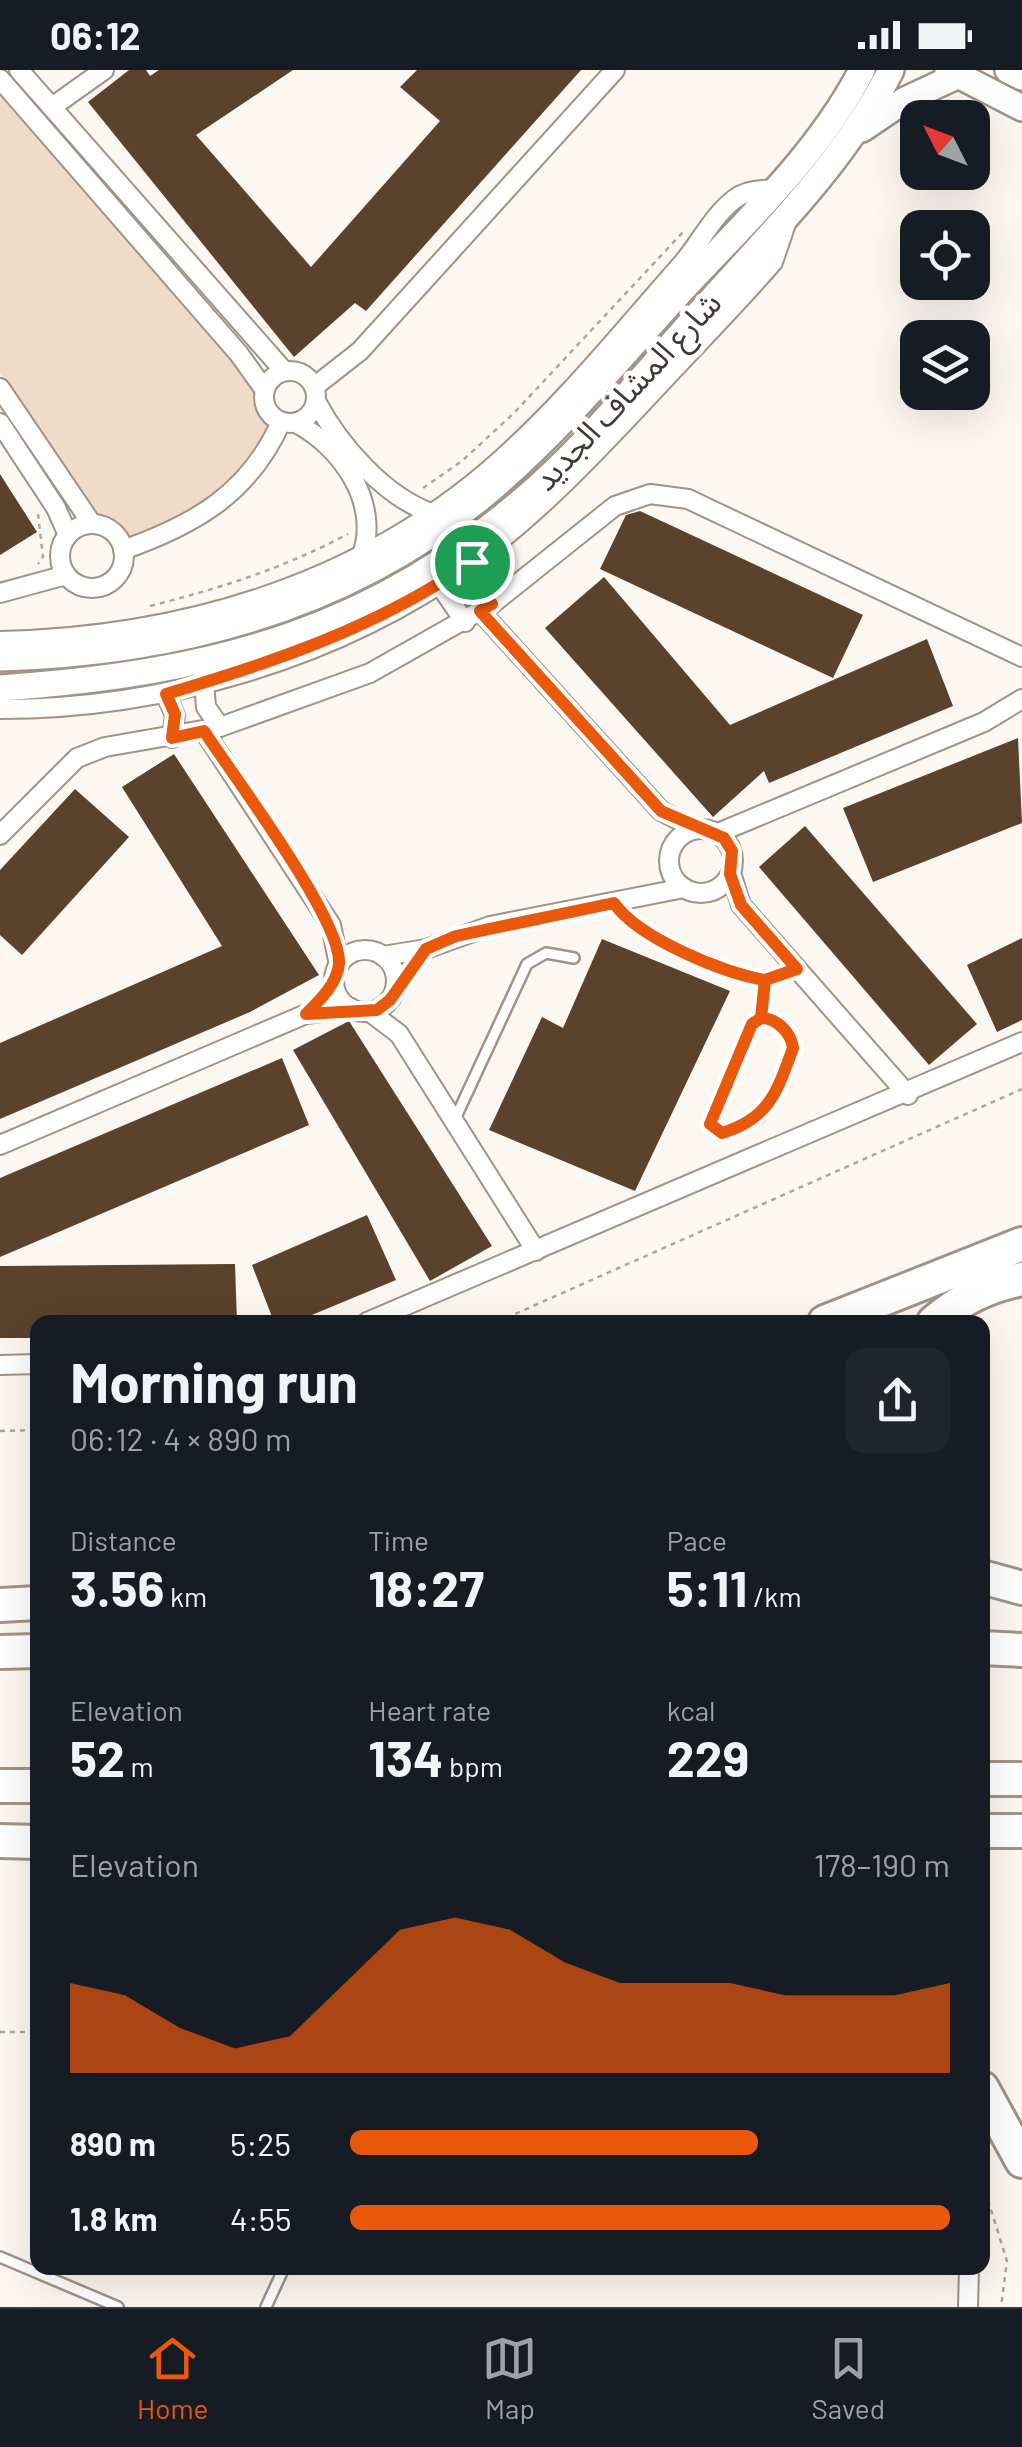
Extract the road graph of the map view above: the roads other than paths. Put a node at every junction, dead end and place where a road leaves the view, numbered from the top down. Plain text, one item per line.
1 (20, 70) edge
2 (104, 70) edge
3 (616, 70) edge
4 (891, 70) edge
5 (1008, 70) edge
6 (953, 73) edge
7 (851, 77) edge
8 (1022, 77) edge
9 (0, 79) edge
10 (52, 107) junction
11 (1022, 108) edge
12 (854, 134) junction
13 (775, 188) junction
14 (788, 214) junction
15 (284, 371) junction
16 (0, 388) edge
17 (264, 389) junction
18 (315, 394) junction
19 (0, 423) edge
20 (289, 423) junction
21 (431, 514) junction
22 (92, 524) junction
23 (68, 535) junction
24 (123, 550) junction
25 (362, 555) junction
26 (472, 562) junction
27 (66, 575) junction
28 (439, 584) junction
29 (0, 592) edge
30 (479, 612) junction
31 (0, 641) edge
32 (1022, 657) edge
33 (0, 658) edge
34 (204, 683) junction
35 (0, 688) edge
36 (166, 694) junction
37 (1022, 700) edge
38 (0, 710) edge
39 (212, 729) junction
40 (172, 738) junction
41 (661, 811) junction
42 (752, 822) junction
43 (696, 829) junction
44 (718, 833) junction
45 (0, 835) edge
46 (732, 851) junction
47 (670, 859) junction
48 (730, 874) junction
49 (684, 888) junction
50 (645, 892) junction
51 (708, 892) junction
52 (614, 903) junction
53 (741, 905) junction
54 (331, 925) junction
55 (426, 949) junction
56 (374, 953) junction
57 (574, 958) dead end
58 (797, 969) junction
59 (337, 973) junction
60 (765, 980) junction
61 (395, 990) junction
62 (360, 1010) junction
63 (306, 1014) junction
64 (761, 1018) junction
65 (398, 1034) junction
66 (1022, 1042) edge
67 (908, 1094) junction
68 (454, 1121) junction
69 (0, 1145) edge
70 (1022, 1240) edge
71 (536, 1251) junction
72 (1022, 1279) edge
73 (384, 1315) edge
74 (843, 1315) edge
75 (942, 1315) edge
76 (30, 1364) edge
77 (0, 1365) edge
78 (990, 1579) edge
79 (1022, 1588) edge
80 (30, 1603) edge
81 (0, 1605) edge
82 (990, 1648) edge
83 (1022, 1650) edge
84 (0, 1652) edge
85 (30, 1652) edge
86 (990, 1778) edge
87 (1022, 1779) edge
88 (0, 1786) edge
89 (30, 1786) edge
90 (1022, 1831) edge
91 (990, 1832) edge
92 (0, 1841) edge
93 (30, 1842) edge
94 (990, 2103) edge
95 (1022, 2161) edge
96 (0, 2257) edge
97 (30, 2270) edge
98 (42, 2275) edge
99 (281, 2275) edge
100 (969, 2275) edge
101 (118, 2307) edge
102 (266, 2307) edge
103 (968, 2307) edge

1 - 10 street
2 - 10 street
3 - 18 street
4 - 12 street, شارع المشاف الجديد
5 - 8 street
6 - 11 street
6 - 12 street
7 - 13 street, شارع المشاف الجديد
9 - 17 street
10 - 15 street
12 - 14 street, شارع المشاف الجديد
13 - 21 street
13 - 33 street, شارع المشاف الجديد
14 - 26 street
14 - 35 street, شارع المشاف الجديد
15 - 17 street
15 - 18 street
16 - 22 street
17 - 20 street
18 - 20 street
18 - 21 street
19 - 23 street
20 - 24 street
20 - 25 street
21 - 25 street
22 - 23 street
22 - 24 street
23 - 27 street
24 - 27 street
25 - 31 street
26 - 28 street
26 - 30 street
27 - 29 street
28 - 30 street
28 - 34 street
30 - 32 street
30 - 39 street
30 - 41 street
34 - 36 street
34 - 39 street
36 - 38 street
36 - 40 street
37 - 42 street
39 - 40 street
39 - 54 street
40 - 45 street
41 - 43 street
41 - 47 street
42 - 44 street
42 - 46 street
43 - 44 street
43 - 47 street
44 - 46 street
46 - 48 street
47 - 49 street
47 - 50 street
48 - 51 street
48 - 53 street
49 - 50 street
49 - 51 street
50 - 52 street
51 - 53 street
52 - 55 street
52 - 60 lane
53 - 58 street
54 - 56 street
54 - 59 street
55 - 56 street
55 - 61 street
56 - 59 street
56 - 61 street
57 - 68 lane
58 - 60 lane
58 - 67 street
59 - 62 street
59 - 63 street
60 - 64 lane
61 - 62 street
61 - 65 street
62 - 63 street
62 - 65 street
63 - 69 street
64 - 64 lane
65 - 68 street
66 - 67 street
67 - 71 street
68 - 71 street
70 - 74 highway
71 - 73 street
72 - 75 highway
76 - 77 street
78 - 79 highway
80 - 81 highway
82 - 83 highway
84 - 85 highway
86 - 87 highway
88 - 89 highway
90 - 91 highway
92 - 93 highway
94 - 95 highway
96 - 97 lane
98 - 101 lane
99 - 102 lane
100 - 103 street

